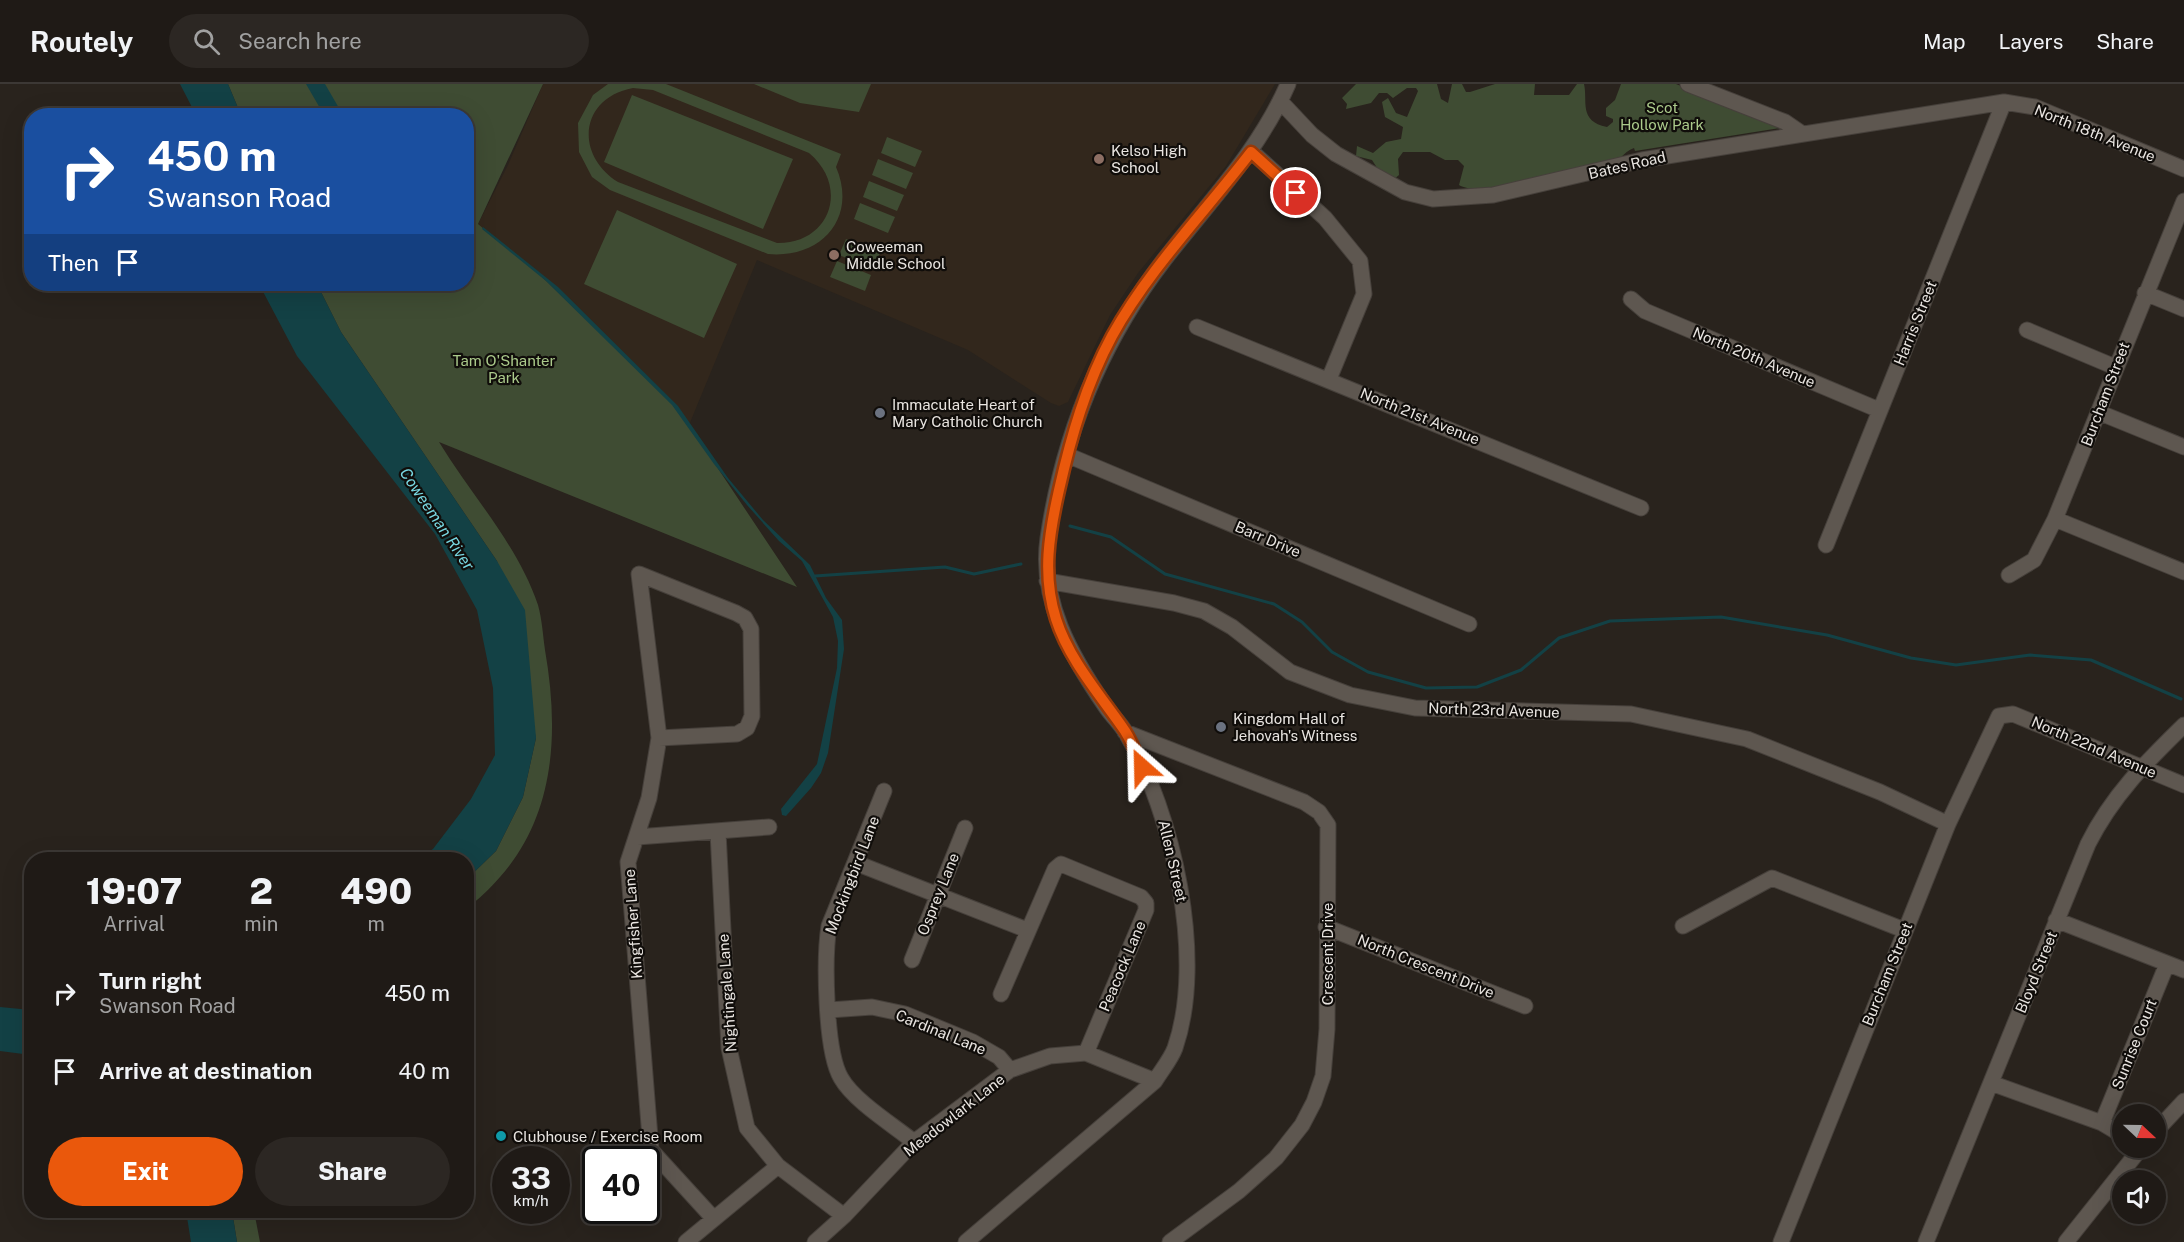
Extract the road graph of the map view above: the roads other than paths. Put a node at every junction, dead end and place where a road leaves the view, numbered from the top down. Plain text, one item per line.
1 (1287, 84) edge
2 (1688, 84) edge
3 (1280, 101) junction
4 (2004, 102) junction
5 (1800, 133) junction
6 (1251, 152) junction
7 (2184, 169) edge
8 (2184, 201) edge
9 (2145, 293) junction
10 (1631, 299) dead end
11 (2184, 309) edge
12 (1197, 327) dead end
13 (2027, 330) dead end
14 (2115, 368) junction
15 (1329, 378) junction
16 (1879, 410) junction
17 (2098, 412) junction
18 (2184, 447) edge
19 (1067, 455) junction
20 (1641, 508) dead end
21 (2055, 519) junction
22 (1826, 545) dead end
23 (2184, 572) edge
24 (2009, 575) dead end
25 (1047, 581) junction
26 (1469, 624) dead end
27 (2004, 713) joint
28 (2184, 725) edge
29 (1125, 732) junction
30 (659, 738) junction
31 (2140, 767) junction
32 (2184, 785) edge
33 (884, 791) dead end
34 (1948, 824) junction
35 (768, 827) dead end
36 (965, 828) dead end
37 (718, 832) junction
38 (637, 837) junction
39 (856, 863) junction
40 (938, 893) junction
41 (2056, 920) junction
42 (1683, 926) dead end
43 (1326, 927) junction
44 (1027, 930) junction
45 (1904, 930) junction
46 (912, 960) dead end
47 (2167, 964) junction
48 (2184, 970) edge
49 (1001, 994) dead end
50 (1526, 1006) dead end
51 (829, 1010) junction
52 (1086, 1053) junction
53 (1010, 1070) junction
54 (1155, 1081) junction
55 (1991, 1083) junction
56 (2184, 1101) edge
57 (2166, 1120) edge
58 (2102, 1124) junction
59 (2112, 1130) edge
60 (914, 1142) junction
61 (2133, 1158) edge
62 (778, 1166) junction
63 (844, 1216) junction
64 (714, 1219) junction
65 (686, 1242) edge
66 (815, 1242) edge
67 (966, 1242) edge
68 (1170, 1242) edge
69 (1781, 1242) edge
70 (1926, 1242) edge
71 (2066, 1242) edge

1 - 3 street, Allen Street
2 - 5 street
3 - 5 street, Bates Road
3 - 6 street, Allen Street
4 - 5 street, Bates Road
4 - 7 street, North 18th Avenue
4 - 16 street, Harris Street
6 - 15 street
6 - 19 street, Allen Street
8 - 9 street, Burcham Street
9 - 11 street
9 - 14 street, Burcham Street
10 - 16 street, North 20th Avenue
12 - 15 street, North 21st Avenue
13 - 14 street
14 - 17 street, Burcham Street
15 - 20 street, North 21st Avenue
16 - 22 street, Harris Street
17 - 18 street
17 - 21 street, Burcham Street
19 - 25 street, Allen Street
19 - 26 street, Barr Drive
21 - 23 street
21 - 24 street, Burcham Street
25 - 29 street, Allen Street
25 - 34 street, North 23rd Avenue
27 - 31 street, North 22nd Avenue
27 - 34 street, Burcham Street
28 - 31 street, Bloyd Street
29 - 43 street, Crescent Drive
29 - 54 street, Allen Street
30 - 30 street, Kingfisher Lane
30 - 38 street, Kingfisher Lane
31 - 32 street, North 22nd Avenue
31 - 41 street, Bloyd Street
33 - 39 street, Mockingbird Lane
34 - 45 street, Burcham Street
35 - 37 street
36 - 40 street, Osprey Lane
37 - 38 street
37 - 62 street, Nightingale Lane
38 - 64 street, Kingfisher Lane
39 - 40 street
39 - 51 street, Mockingbird Lane
40 - 44 street
40 - 46 street, Osprey Lane
41 - 47 street
41 - 55 street, Bloyd Street
42 - 45 street
43 - 50 street, North Crescent Drive
43 - 68 street, Crescent Drive
44 - 49 street, Peacock Lane
44 - 52 street, Peacock Lane
45 - 69 street, Burcham Street
47 - 48 street
47 - 58 street, Sunrise Court
51 - 53 street, Cardinal Lane
51 - 60 street, Mockingbird Lane
52 - 53 street, Meadowlark Lane
52 - 54 street, Meadowlark Lane
53 - 60 street, Meadowlark Lane
54 - 67 street, Allen Street
55 - 58 street
55 - 70 street, Bloyd Street
56 - 57 street
58 - 59 street
60 - 63 street, Meadowlark Lane
61 - 71 street
62 - 63 street, Nightingale Lane
62 - 64 street
63 - 66 street, Meadowlark Lane
64 - 65 street

